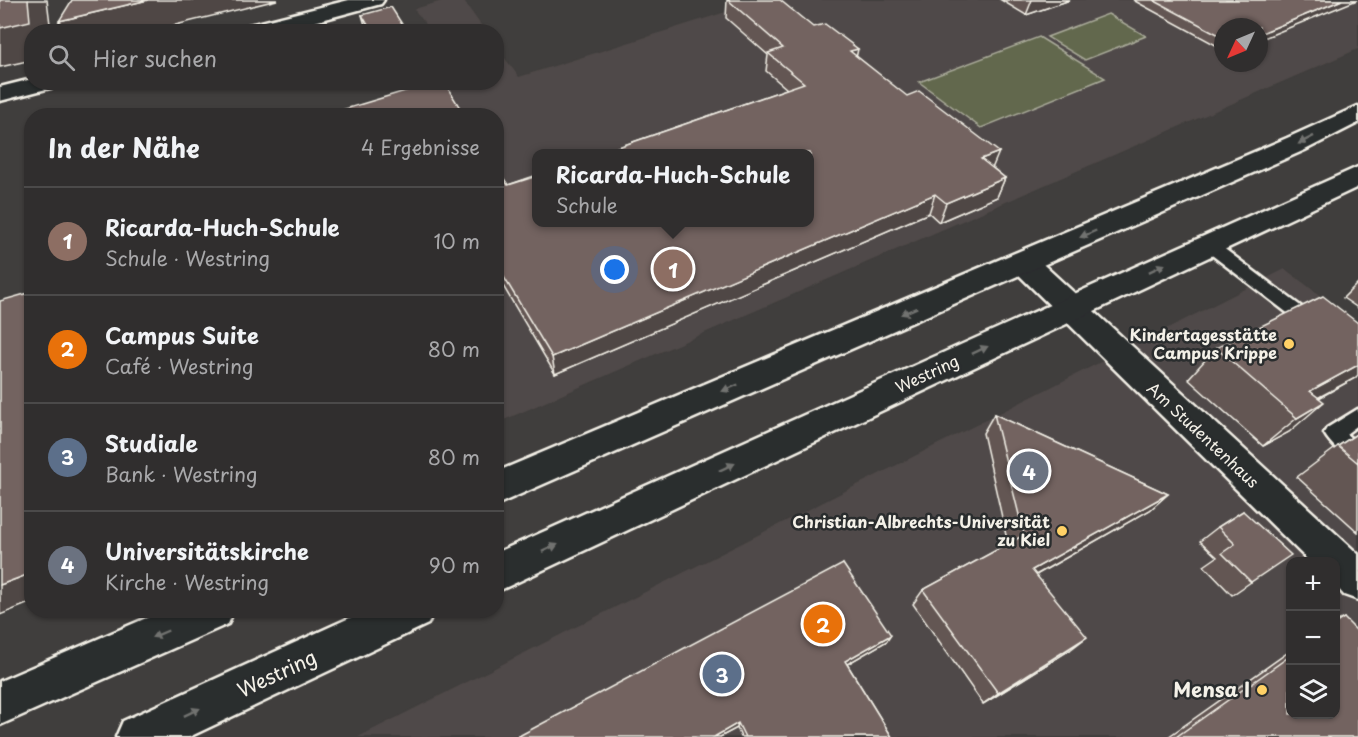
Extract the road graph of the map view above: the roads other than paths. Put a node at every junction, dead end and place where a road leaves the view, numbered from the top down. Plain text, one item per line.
1 (374, 0) edge
2 (280, 24) edge
3 (24, 88) edge
4 (0, 94) edge
5 (1358, 113) edge
6 (1358, 176) edge
7 (1209, 245) junction
8 (1023, 262) junction
9 (1071, 308) junction
10 (1322, 331) edge
11 (1358, 416) edge
12 (1358, 455) edge
13 (504, 486) edge
14 (504, 569) edge
15 (1358, 581) edge
16 (196, 618) edge
17 (397, 618) edge
18 (0, 703) edge
19 (139, 737) edge

1 - 2 main road
3 - 4 main road
5 -> 8 main road
6 - 7 main road, Westring
9 -> 7 main road, Westring
7 - 10 lane
8 - 9 main road, Am Studentenhaus
8 -> 13 main road
14 -> 9 main road, Westring
9 - 15 main road, Am Studentenhaus
11 - 12 lane
16 -> 18 main road
19 -> 17 main road, Westring

